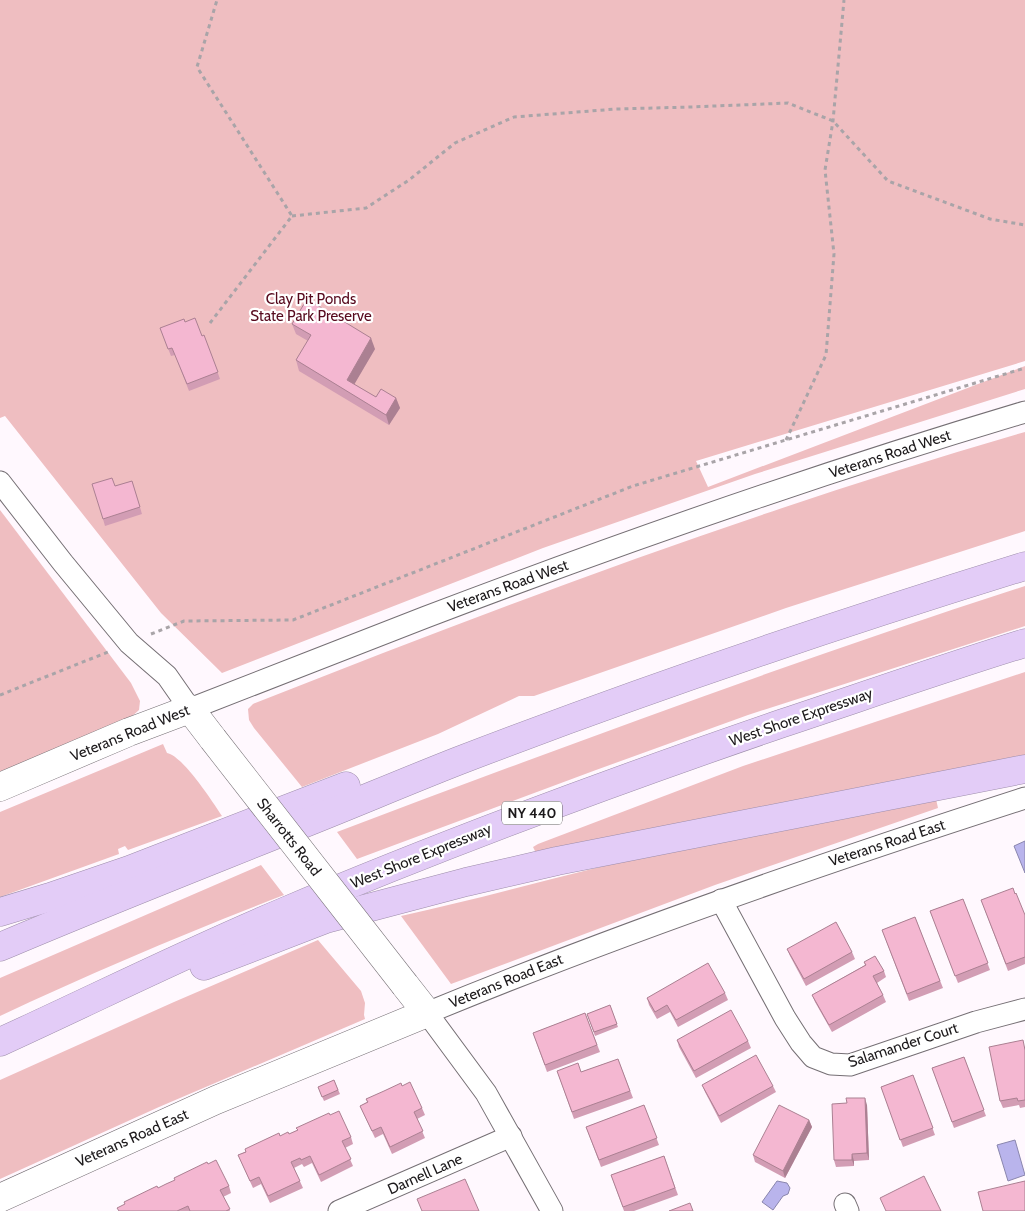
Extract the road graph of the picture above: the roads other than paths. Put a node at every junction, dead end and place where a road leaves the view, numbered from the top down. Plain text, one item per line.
1 (1025, 412) edge
2 (0, 482) edge
3 (1025, 566) edge
4 (1025, 644) edge
5 (190, 709) junction
6 (535, 732) junction
7 (1025, 769) edge
8 (0, 787) edge
9 (1025, 798) edge
10 (722, 900) junction
11 (0, 912) edge
12 (0, 947) edge
13 (1025, 1010) edge
14 (427, 1013) junction
15 (52, 1018) junction
16 (0, 1042) edge
17 (511, 1136) junction
18 (0, 1198) edge
19 (339, 1211) edge
20 (552, 1211) edge

1 - 5 street, Veterans Road West
2 - 5 street, Sharrotts Road
3 - 6 highway
4 - 15 highway, West Shore Expressway / NY 440
5 - 8 street, Veterans Road West
5 - 14 street, Sharrotts Road, bridge
6 - 11 highway
6 - 12 highway
7 - 15 highway
9 - 10 street, Veterans Road East
10 - 13 street, Salamander Court
10 - 14 street, Veterans Road East
14 - 17 street, Sharrotts Road
14 - 18 street, Veterans Road East
15 - 16 highway, West Shore Expressway / NY 440
17 - 19 street, Darnell Lane
17 - 20 street, Sharrotts Road

